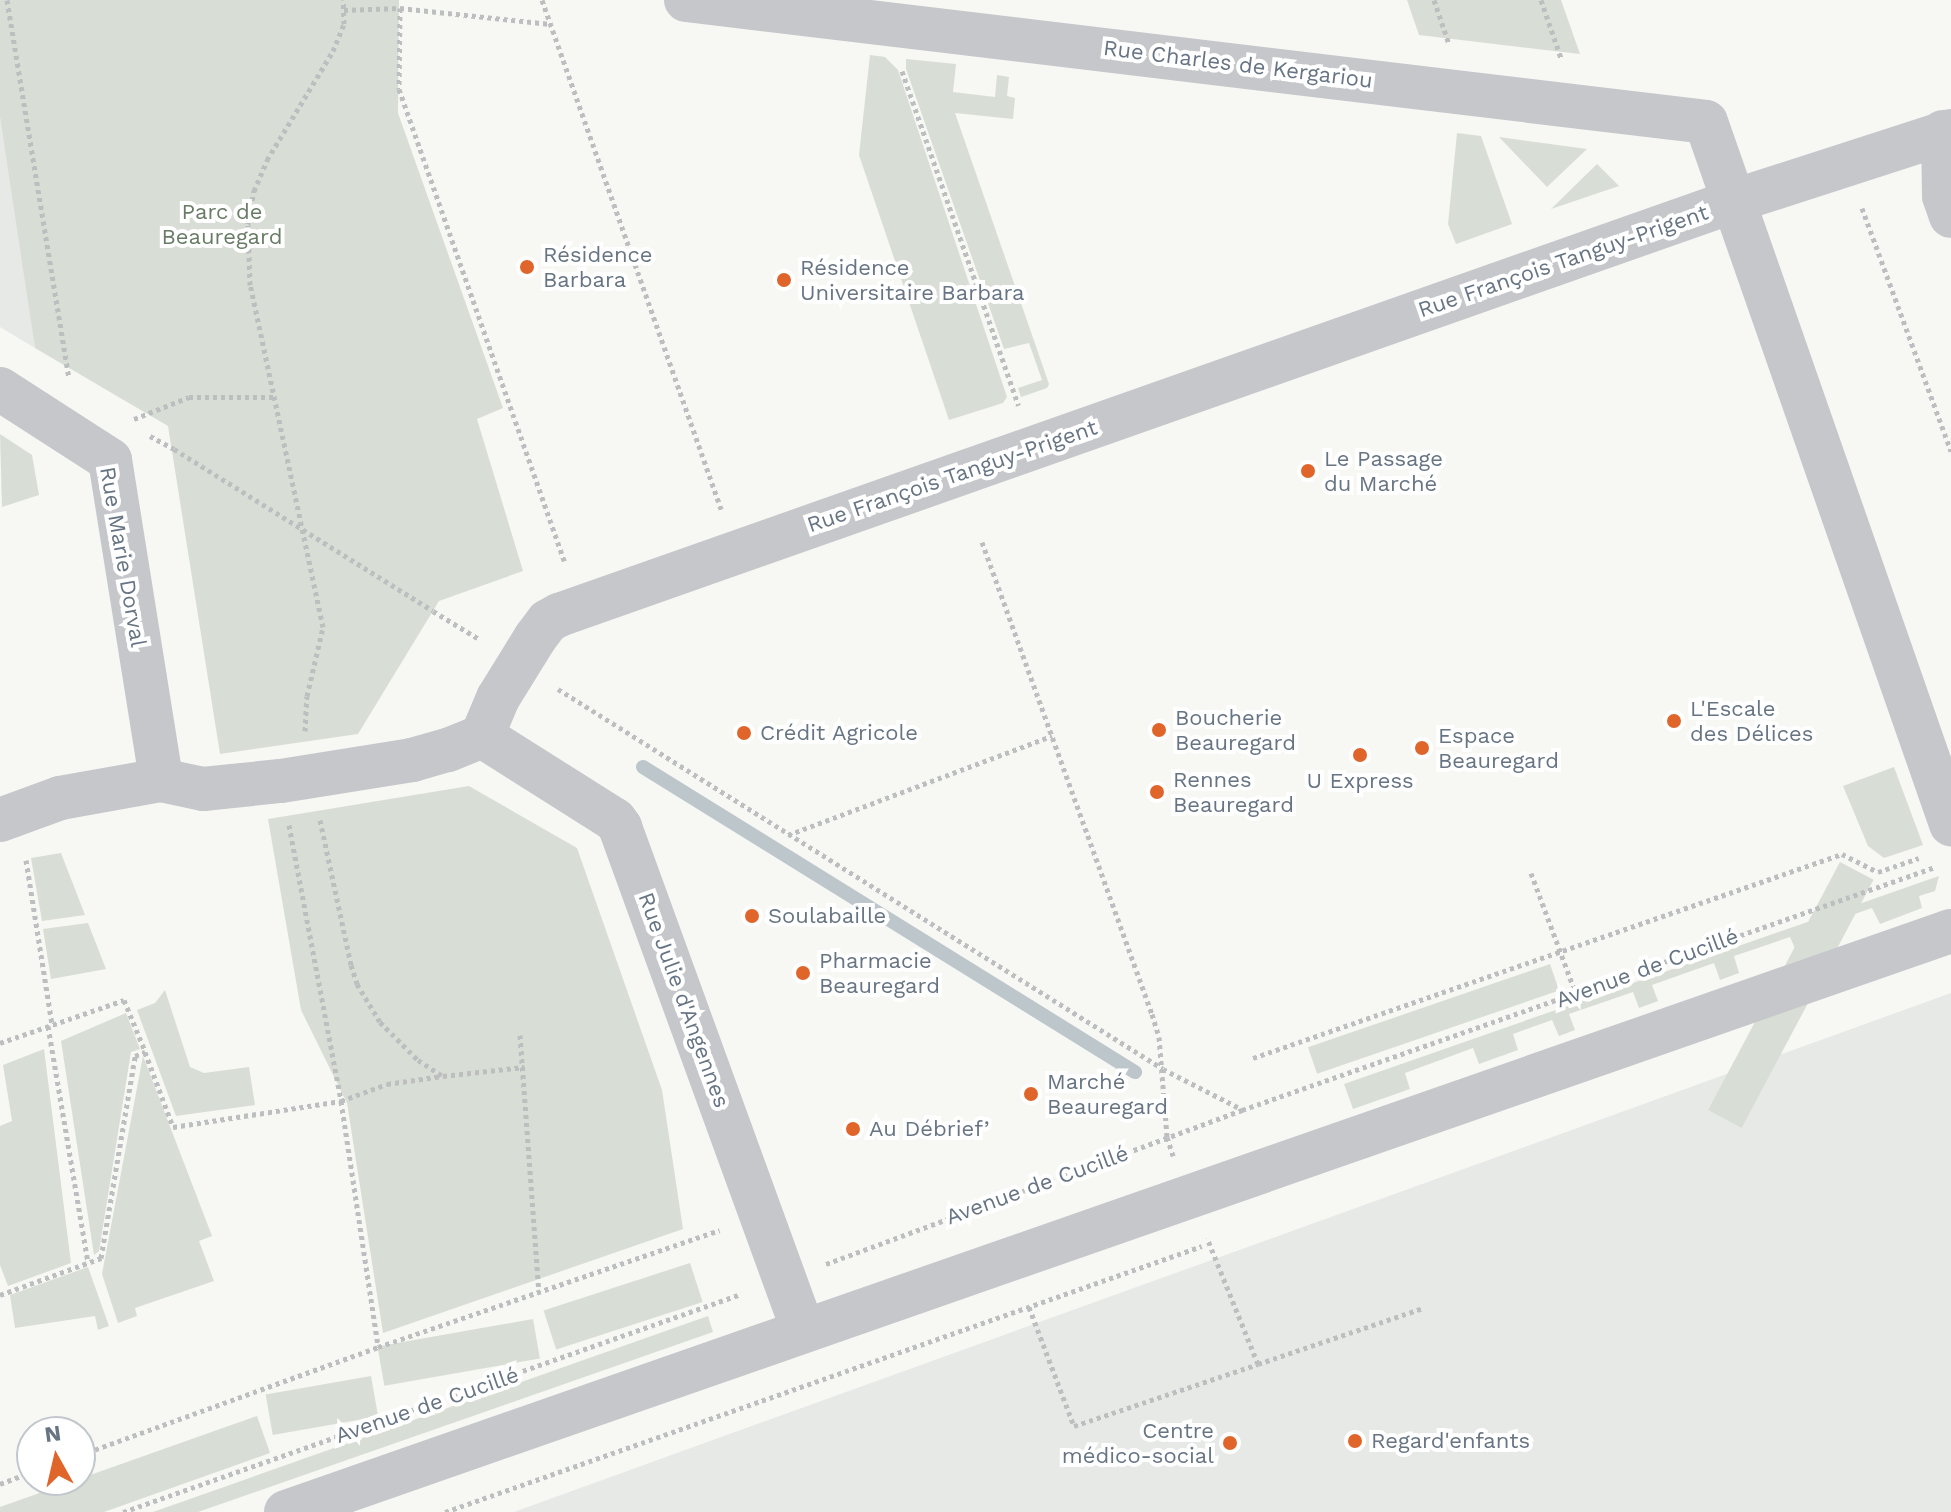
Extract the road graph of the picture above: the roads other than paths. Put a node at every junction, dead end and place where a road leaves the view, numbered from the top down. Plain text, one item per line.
1 (686, 0) edge
2 (1947, 131) edge
3 (1734, 201) junction
4 (1951, 216) edge
5 (0, 389) edge
6 (482, 736) junction
7 (161, 780) junction
8 (1951, 824) edge
9 (12, 835) edge
10 (1951, 931) edge
11 (803, 1330) junction
12 (286, 1512) edge

1 - 3 street, Rue Charles de Kergariou
2 - 3 street, Rue François Tanguy-Prigent
2 - 4 street
3 - 6 street, Rue François Tanguy-Prigent
3 - 8 street
5 - 7 street, Rue Marie Dorval
6 - 7 street
6 - 11 street, Rue Julie d'Angennes
7 - 9 street
10 - 11 street
11 - 12 street

